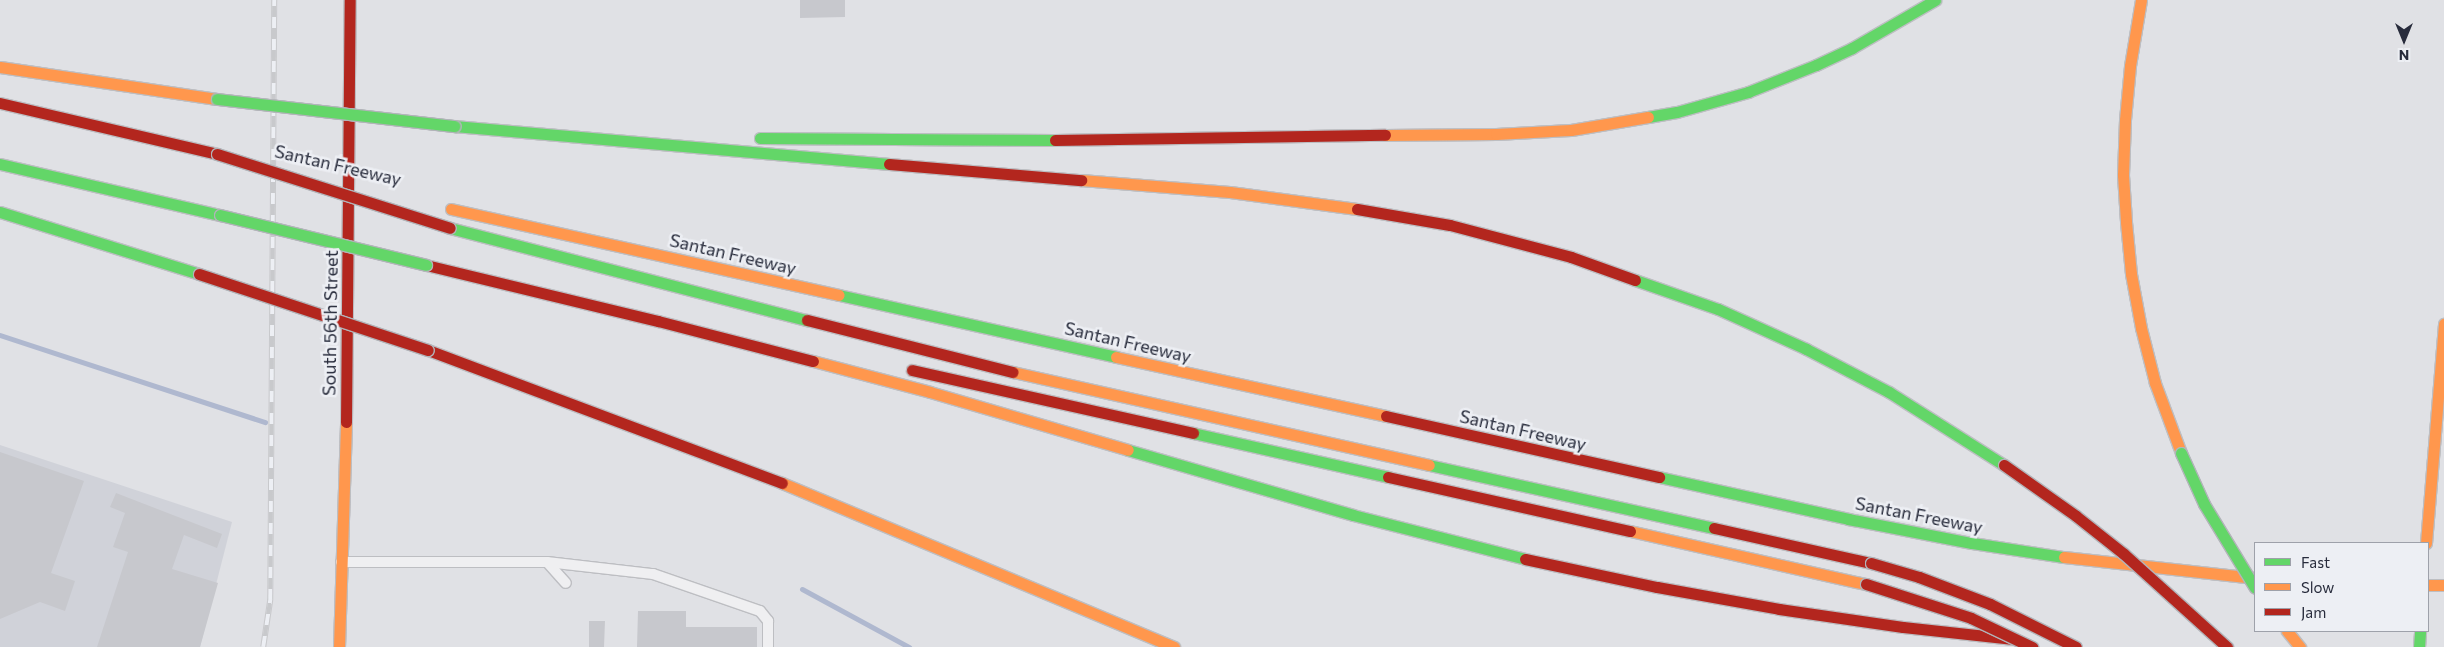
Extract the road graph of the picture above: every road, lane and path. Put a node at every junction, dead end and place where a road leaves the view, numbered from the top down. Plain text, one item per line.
1 (350, 0) edge
2 (1935, 0) edge
3 (2141, 0) edge
4 (0, 67) edge
5 (0, 103) edge
6 (621, 142) junction
7 (217, 154) junction
8 (0, 164) edge
9 (373, 191) dead end
10 (446, 208) dead end
11 (0, 212) edge
12 (658, 321) junction
13 (2444, 324) edge
14 (848, 358) dead end
15 (905, 368) dead end
16 (2426, 542) edge
17 (340, 562) junction
18 (547, 562) junction
19 (2254, 578) edge
20 (566, 583) dead end
21 (2429, 585) edge
22 (2444, 585) edge
23 (2254, 586) edge
24 (2288, 632) edge
25 (2420, 632) edge
26 (339, 647) edge
27 (768, 647) edge
28 (1174, 647) edge
29 (2032, 647) edge
30 (2076, 647) edge
31 (2091, 647) edge
32 (2226, 647) edge
33 (2300, 647) edge
34 (2419, 647) edge

1 - 17 main road, South 56th Street
2 - 6 main road
3 - 23 main road, bridge
4 - 6 main road, bridge
5 - 7 main road, Santan Freeway
6 - 32 main road, bridge
7 - 9 main road, Santan Freeway, bridge
7 - 30 main road, bridge
8 - 12 main road, bridge
10 - 19 main road, Santan Freeway
11 - 28 main road, bridge
12 - 14 main road
12 - 31 main road
13 - 16 main road
15 - 29 main road, bridge
17 - 18 lane
17 - 26 main road, South 56th Street
18 - 20 lane
18 - 27 lane
21 - 22 main road
24 - 33 main road
25 - 34 main road

